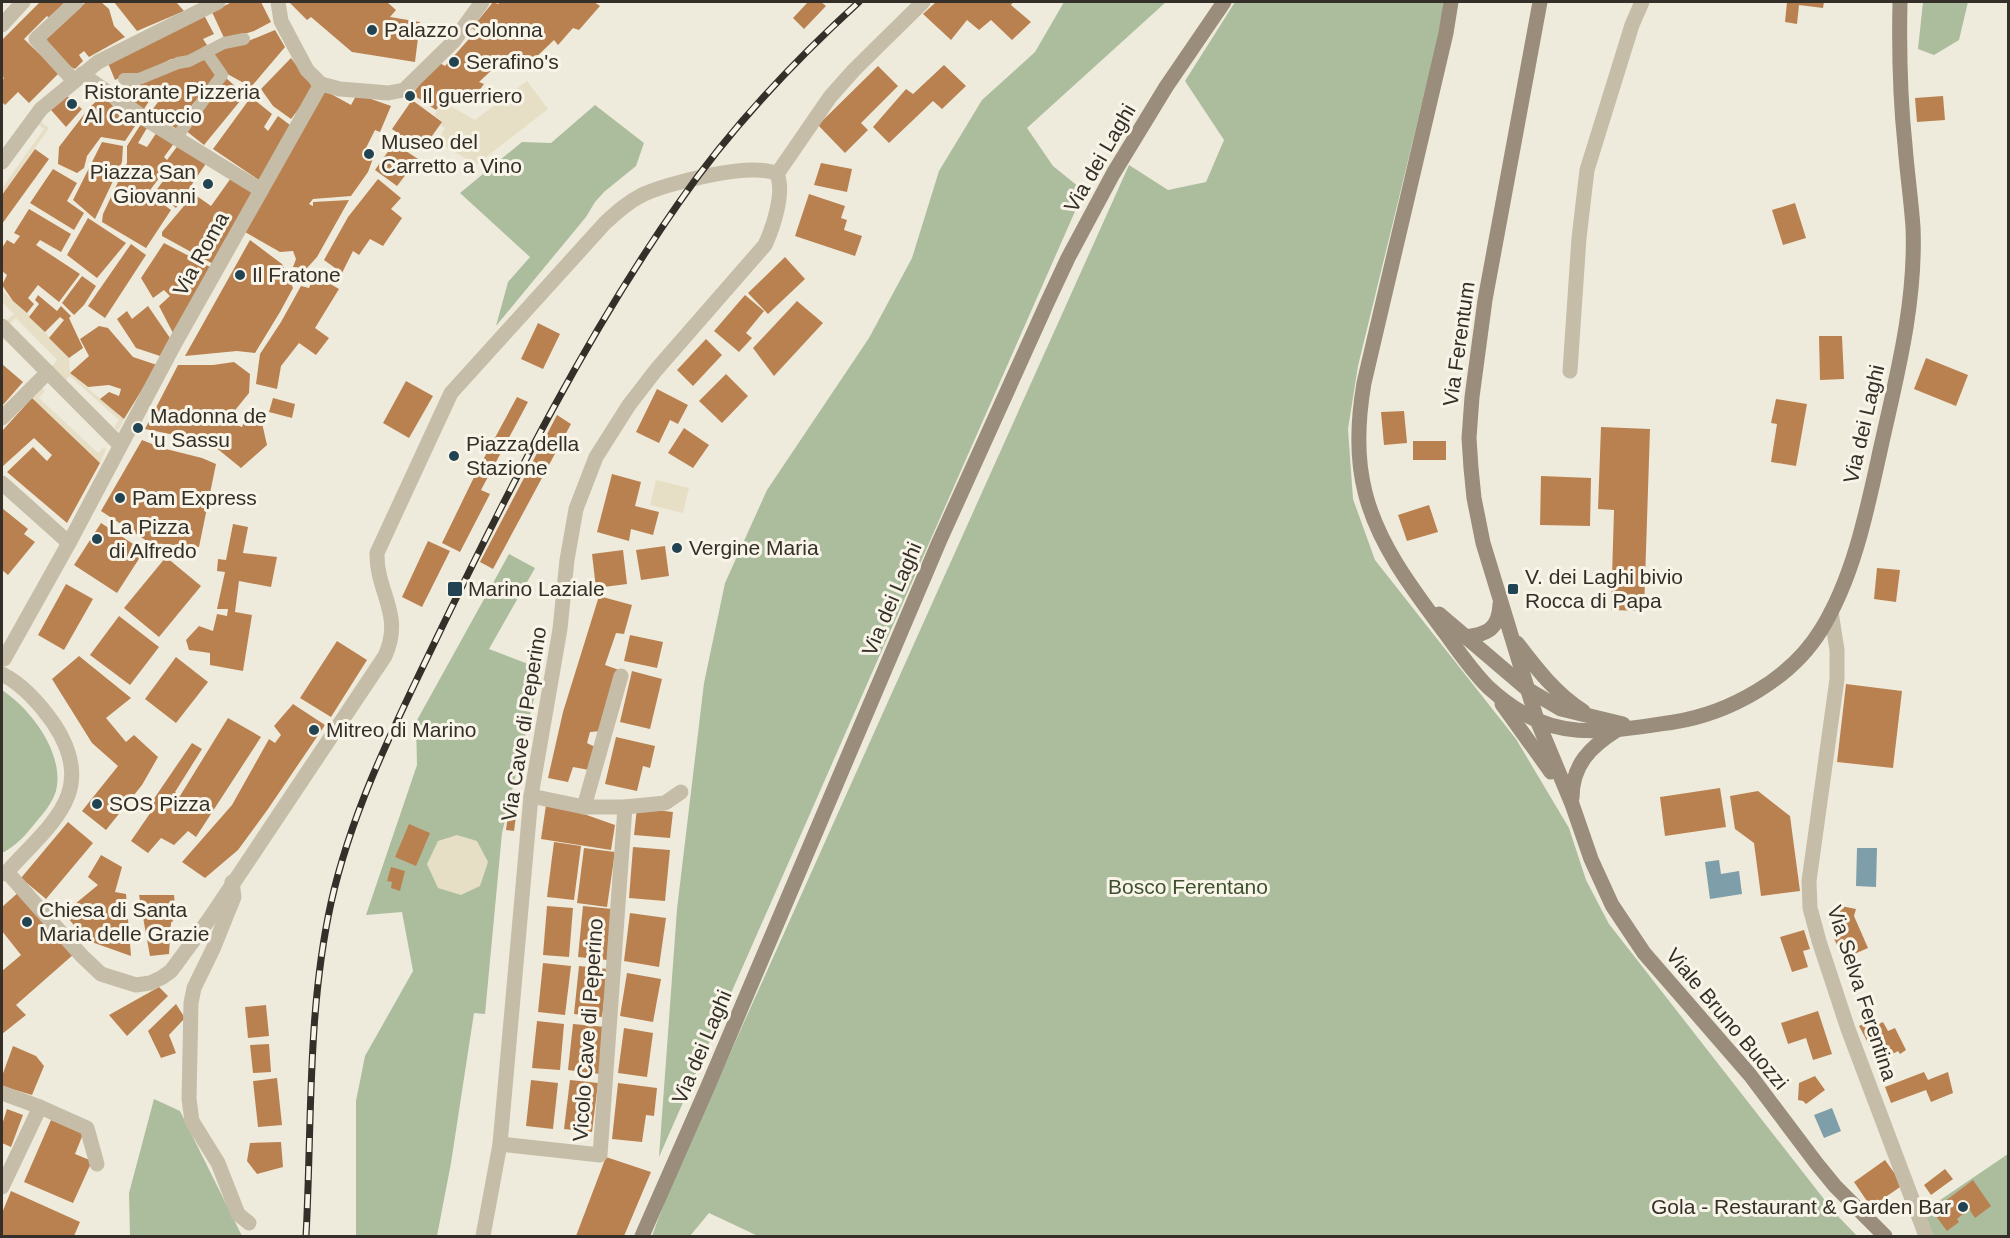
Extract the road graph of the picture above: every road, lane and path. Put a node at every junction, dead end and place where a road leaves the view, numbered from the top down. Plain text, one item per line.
1 (76, 2) edge
2 (218, 2) edge
3 (278, 2) edge
4 (482, 2) edge
5 (923, 2) edge
6 (1224, 2) edge
7 (1451, 2) edge
8 (1540, 2) edge
9 (1642, 2) edge
10 (1900, 2) edge
11 (21, 4) edge
12 (2, 16) edge
13 (2, 25) edge
14 (244, 39) dead end
15 (206, 52) junction
16 (78, 77) junction
17 (124, 79) dead end
18 (321, 84) junction
19 (176, 138) junction
20 (2, 162) edge
21 (777, 174) junction
22 (261, 190) junction
23 (2, 326) edge
24 (1570, 371) dead end
25 (48, 372) junction
26 (2, 418) edge
27 (120, 445) junction
28 (2, 483) edge
29 (69, 543) junction
30 (1416, 593) junction
31 (1500, 598) junction
32 (1831, 612) junction
33 (1464, 636) junction
34 (1512, 636) junction
35 (5, 666) edge
36 (621, 676) dead end
37 (1489, 688) junction
38 (1527, 689) junction
39 (1591, 716) junction
40 (1537, 720) junction
41 (1635, 727) junction
42 (1618, 729) junction
43 (681, 792) dead end
44 (531, 796) junction
45 (1572, 804) junction
46 (584, 807) junction
47 (625, 807) junction
48 (4, 873) edge
49 (232, 882) junction
50 (2, 1093) edge
51 (40, 1107) junction
52 (500, 1144) junction
53 (97, 1164) dead end
54 (2, 1187) edge
55 (249, 1223) dead end
56 (483, 1236) edge
57 (642, 1236) edge
58 (1885, 1236) edge
59 (1926, 1236) edge

1 - 16 street
2 - 16 street
3 - 18 street
4 - 18 street
5 - 21 street
6 - 57 main road, Via dei Laghi
7 - 30 main road, Via dei Laghi
8 - 31 main road, Via Ferentum
9 - 24 street
10 - 32 main road, Via dei Laghi
11 - 12 street
11 - 13 street
14 - 15 street
15 - 17 street
15 - 19 street
16 - 19 street
16 - 20 street
18 - 22 street, Via Roma
19 - 22 street
21 - 44 street, Via Cave di Peperino
21 - 49 street
22 - 27 street, Via Roma
23 - 25 street
25 - 26 street
25 - 27 street
27 - 29 street, Via Roma
28 - 29 street
29 - 35 street, Via Roma
30 - 33 main road, Via dei Laghi
30 - 37 main road, Via dei Laghi
31 - 33 main road
31 - 34 main road, Via Ferentum
32 - 41 main road, Via dei Laghi
32 - 59 street, Via Selva Ferentina
33 - 38 main road, Via dei Laghi
34 - 38 main road, Via Ferentum
34 - 39 main road
35 - 48 street
36 - 46 street
37 - 40 main road, Via dei Laghi
37 - 45 main road
38 - 39 main road, Via dei Laghi
38 - 40 main road, Via Ferentum
39 - 41 main road, Via dei Laghi
40 - 42 main road, Via dei Laghi
40 - 45 main road, Via Ferentum
41 - 42 main road, Via dei Laghi
42 - 45 main road
43 - 47 street
44 - 46 street
44 - 52 street, Via Cave di Peperino
45 - 58 main road, Viale Bruno Buozzi
46 - 47 street
47 - 52 street, Vicolo Cave di Peperino
48 - 49 street
49 - 55 street
50 - 51 street
51 - 53 street
51 - 54 street
52 - 56 street, Via Cave di Peperino

